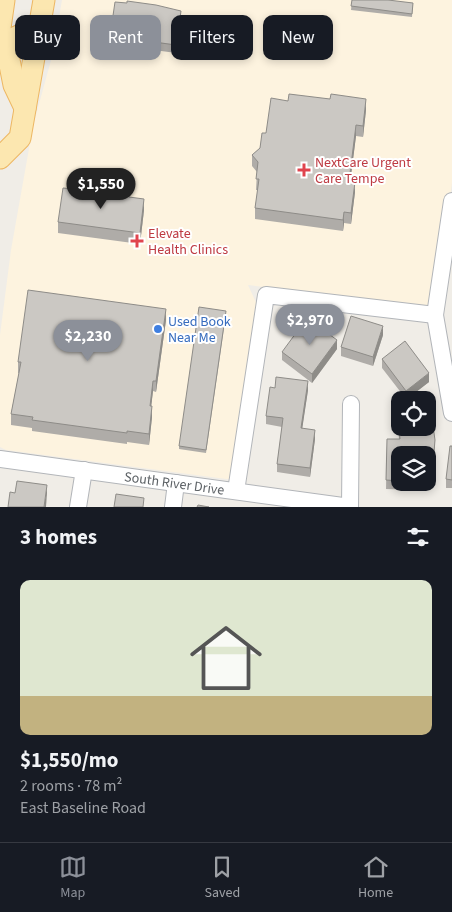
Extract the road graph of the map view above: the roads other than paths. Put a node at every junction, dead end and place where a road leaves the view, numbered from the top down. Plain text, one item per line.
1 (4, 0) edge
2 (43, 2) edge
3 (41, 15) edge
4 (0, 28) edge
5 (0, 38) edge
6 (15, 38) edge
7 (34, 60) edge
8 (25, 108) junction
9 (0, 158) edge
10 (452, 201) edge
11 (435, 315) junction
12 (351, 404) dead end
13 (452, 413) edge
14 (0, 458) edge
15 (84, 470) junction
16 (176, 483) junction
17 (236, 491) junction
18 (266, 501) edge
19 (78, 507) edge
20 (173, 507) edge
21 (350, 507) edge

1 - 4 main road
2 - 3 main road
5 - 6 main road
5 - 8 main road
7 - 8 main road
8 - 9 main road
10 - 11 street
11 - 13 street
11 - 17 street
12 - 21 street
14 - 15 street, South River Drive
15 - 16 street, South River Drive
15 - 19 street
16 - 17 street, South River Drive
16 - 20 street
17 - 18 street, South River Drive
18 - 21 street, South River Drive

